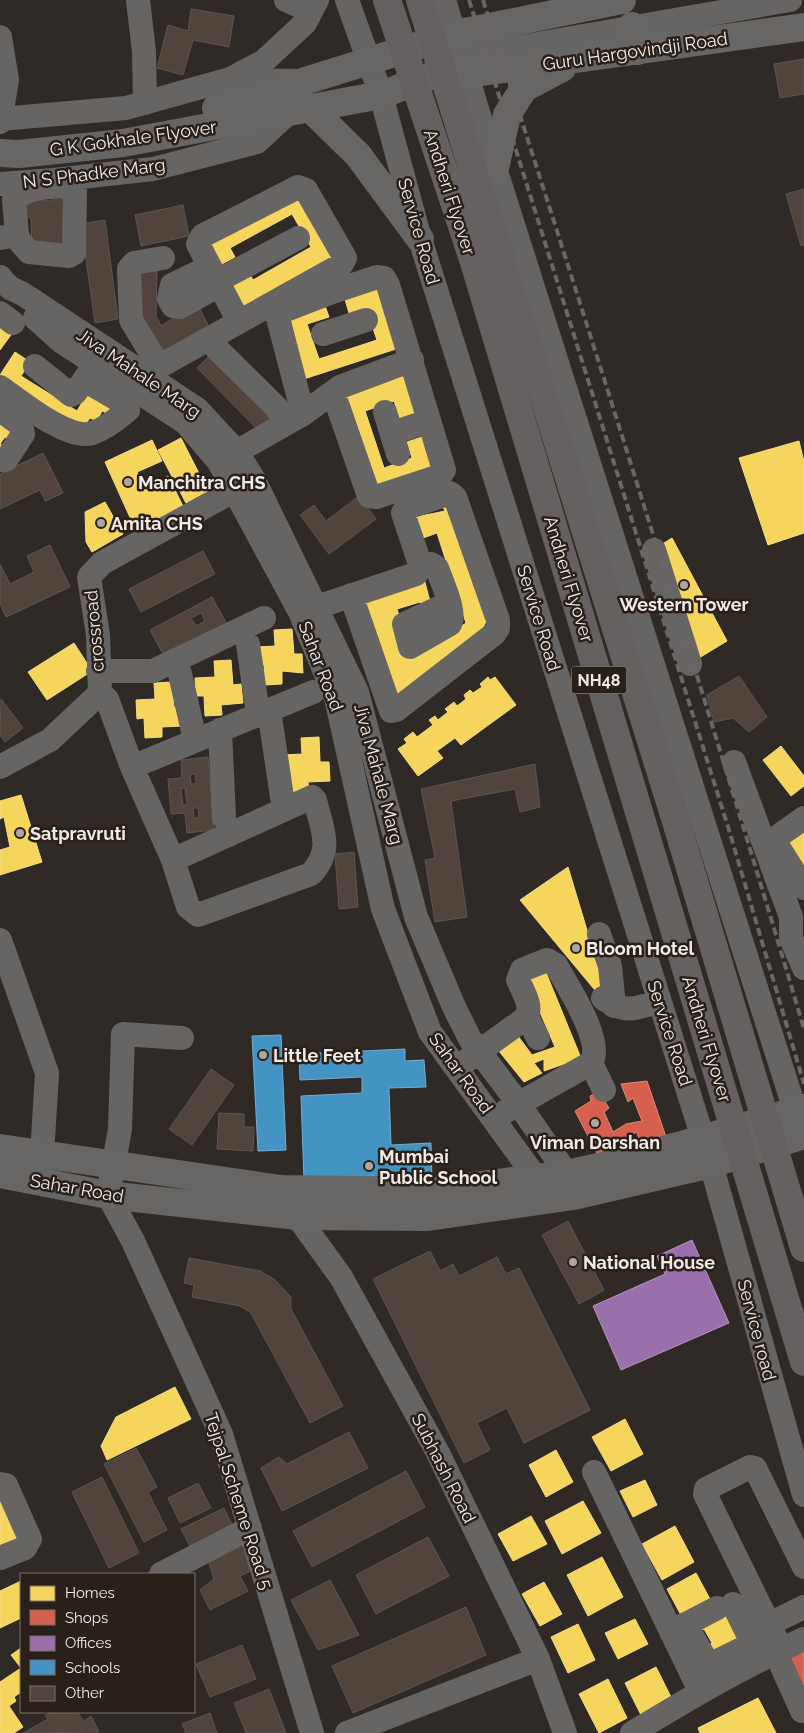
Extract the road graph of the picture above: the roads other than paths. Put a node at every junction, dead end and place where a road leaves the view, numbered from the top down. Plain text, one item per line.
1 (138, 0) edge
2 (286, 0) edge
3 (347, 0) edge
4 (387, 0) edge
5 (420, 0) edge
6 (444, 0) edge
7 (622, 0) edge
8 (790, 0) edge
9 (314, 6) edge
10 (804, 27) edge
11 (0, 37) edge
12 (634, 38) junction
13 (458, 59) junction
14 (576, 60) junction
15 (369, 61) junction
16 (230, 79) junction
17 (305, 81) junction
18 (381, 95) junction
19 (145, 103) junction
20 (281, 109) junction
21 (0, 124) edge
22 (0, 153) edge
23 (495, 168) junction
24 (0, 184) edge
25 (298, 238) dead end
26 (420, 239) junction
27 (163, 258) dead end
28 (215, 278) junction
29 (3, 283) edge
30 (332, 292) junction
31 (366, 320) dead end
32 (239, 322) junction
33 (217, 349) dead end
34 (412, 360) junction
35 (95, 364) junction
36 (35, 366) dead end
37 (151, 370) junction
38 (0, 387) edge
39 (333, 392) junction
40 (0, 410) edge
41 (295, 418) junction
42 (429, 421) junction
43 (392, 433) dead end
44 (228, 457) junction
45 (0, 460) edge
46 (244, 485) junction
47 (654, 550) dead end
48 (421, 567) junction
49 (351, 595) junction
50 (449, 603) dead end
51 (309, 609) junction
52 (264, 618) dead end
53 (678, 626) junction
54 (646, 638) junction
55 (248, 644) dead end
56 (653, 661) junction
57 (180, 674) dead end
58 (99, 682) junction
59 (313, 692) dead end
60 (264, 712) junction
61 (220, 730) junction
62 (195, 740) junction
63 (374, 755) junction
64 (350, 761) junction
65 (734, 762) dead end
66 (132, 766) junction
67 (0, 767) edge
68 (282, 797) dead end
69 (389, 815) junction
70 (224, 818) dead end
71 (804, 818) edge
72 (365, 823) junction
73 (173, 860) junction
74 (804, 888) edge
75 (796, 903) edge
76 (599, 934) dead end
77 (0, 940) edge
78 (432, 956) junction
79 (405, 967) junction
80 (804, 968) edge
81 (659, 1001) junction
82 (527, 1017) junction
83 (182, 1038) dead end
84 (538, 1038) dead end
85 (480, 1053) junction
86 (591, 1063) junction
87 (456, 1067) junction
88 (604, 1090) dead end
89 (518, 1103) junction
90 (800, 1108) edge
91 (494, 1119) junction
92 (804, 1137) edge
93 (0, 1148) edge
94 (707, 1152) junction
95 (42, 1155) junction
96 (114, 1166) junction
97 (0, 1174) edge
98 (570, 1185) junction
99 (539, 1189) junction
100 (108, 1195) junction
101 (298, 1203) junction
102 (804, 1248) edge
103 (804, 1362) edge
104 (594, 1472) dead end
105 (0, 1484) edge
106 (697, 1486) dead end
107 (804, 1495) edge
108 (250, 1528) junction
109 (0, 1558) edge
110 (804, 1567) edge
111 (163, 1573) edge
112 (804, 1607) edge
113 (768, 1624) junction
114 (681, 1633) junction
115 (804, 1639) edge
116 (767, 1651) junction
117 (538, 1658) junction
118 (709, 1665) junction
119 (802, 1711) dead end
120 (312, 1733) edge
121 (347, 1733) edge
122 (566, 1733) edge
123 (632, 1733) edge

1 - 19 street
2 - 9 street
3 - 15 street
4 - 103 highway, Andheri Flyover / NH48, bridge
5 - 102 highway, Andheri Flyover / NH48, bridge
6 - 13 street
7 - 13 main road
8 - 12 street
9 - 16 street
10 - 12 main road, Guru Hargovindji Road
11 - 21 street
12 - 13 street
12 - 14 main road, Guru Hargovindji Road
13 - 14 main road, Guru Hargovindji Road
13 - 15 main road
13 - 18 main road
13 - 23 street
14 - 23 main road
15 - 17 main road
15 - 18 street, Service Road
16 - 17 street
16 - 19 street
17 - 20 main road
18 - 20 main road
18 - 26 street, Service Road
19 - 21 street
20 - 21 main road, G K Gokhale Flyover
20 - 22 main road, G K Gokhale Flyover
20 - 24 street, N S Phadke Marg
20 - 26 main road
23 - 54 street
25 - 28 street
26 - 81 street, Service Road
27 - 37 street
28 - 32 street
28 - 32 street
29 - 35 street, Jiva Mahale Marg
30 - 31 street
30 - 34 street
30 - 41 street
32 - 37 street
33 - 41 street
34 - 39 street
34 - 42 street
35 - 36 street
35 - 37 street, Jiva Mahale Marg
35 - 38 street
35 - 44 street
37 - 44 street, Jiva Mahale Marg
39 - 41 street
39 - 42 street
40 - 45 street
41 - 44 street
42 - 43 street
44 - 46 street, Jiva Mahale Marg
46 - 51 street, Jiva Mahale Marg
46 - 58 street, crossroad
47 - 53 street
48 - 49 street
48 - 49 street
48 - 50 street
49 - 51 street
51 - 63 street, Jiva Mahale Marg
51 - 64 street, Sahar Road
52 - 58 street
53 - 54 street
53 - 56 street
54 - 56 street
55 - 60 street
56 - 90 street
57 - 62 street
58 - 66 street
58 - 67 street, crossroad
59 - 60 street
60 - 61 street
60 - 68 street
61 - 62 street
61 - 70 street
62 - 66 street
63 - 64 street
63 - 69 street, Jiva Mahale Marg
64 - 72 street, Sahar Road
65 - 75 street
66 - 73 street
69 - 72 street
69 - 78 street, Jiva Mahale Marg
71 - 74 street
72 - 79 street, Sahar Road
73 - 73 street
75 - 80 street
76 - 81 street
77 - 95 street
78 - 79 street
78 - 85 street, Jiva Mahale Marg
79 - 87 street, Sahar Road
81 - 94 street, Service Road
82 - 84 street
82 - 85 street
82 - 86 street
83 - 96 street
85 - 87 street
85 - 89 street, Jiva Mahale Marg
86 - 88 street
86 - 89 street
87 - 91 street, Sahar Road
89 - 91 street
89 - 98 street, Jiva Mahale Marg
90 - 92 street
90 - 94 main road
91 - 99 street, Sahar Road
92 - 94 main road, Sahar Road
93 - 95 main road, Sahar Road
94 - 98 main road, Sahar Road
94 - 107 street, Service road
95 - 96 main road, Sahar Road
96 - 100 street
96 - 101 main road, Sahar Road
97 - 100 main road, Sahar Road
98 - 99 main road, Sahar Road
99 - 101 main road, Sahar Road
100 - 101 main road, Sahar Road
100 - 108 street, Tejpal Scheme Road 5
101 - 117 street, Subhash Road
104 - 114 street
105 - 109 street
106 - 116 street
108 - 111 street
108 - 120 street, Tejpal Scheme Road 5
110 - 113 street
112 - 113 street
113 - 116 street
114 - 116 street
114 - 118 street
115 - 116 street
116 - 118 street
116 - 119 street
117 - 121 street
117 - 122 street, Subhash Road
118 - 123 street

